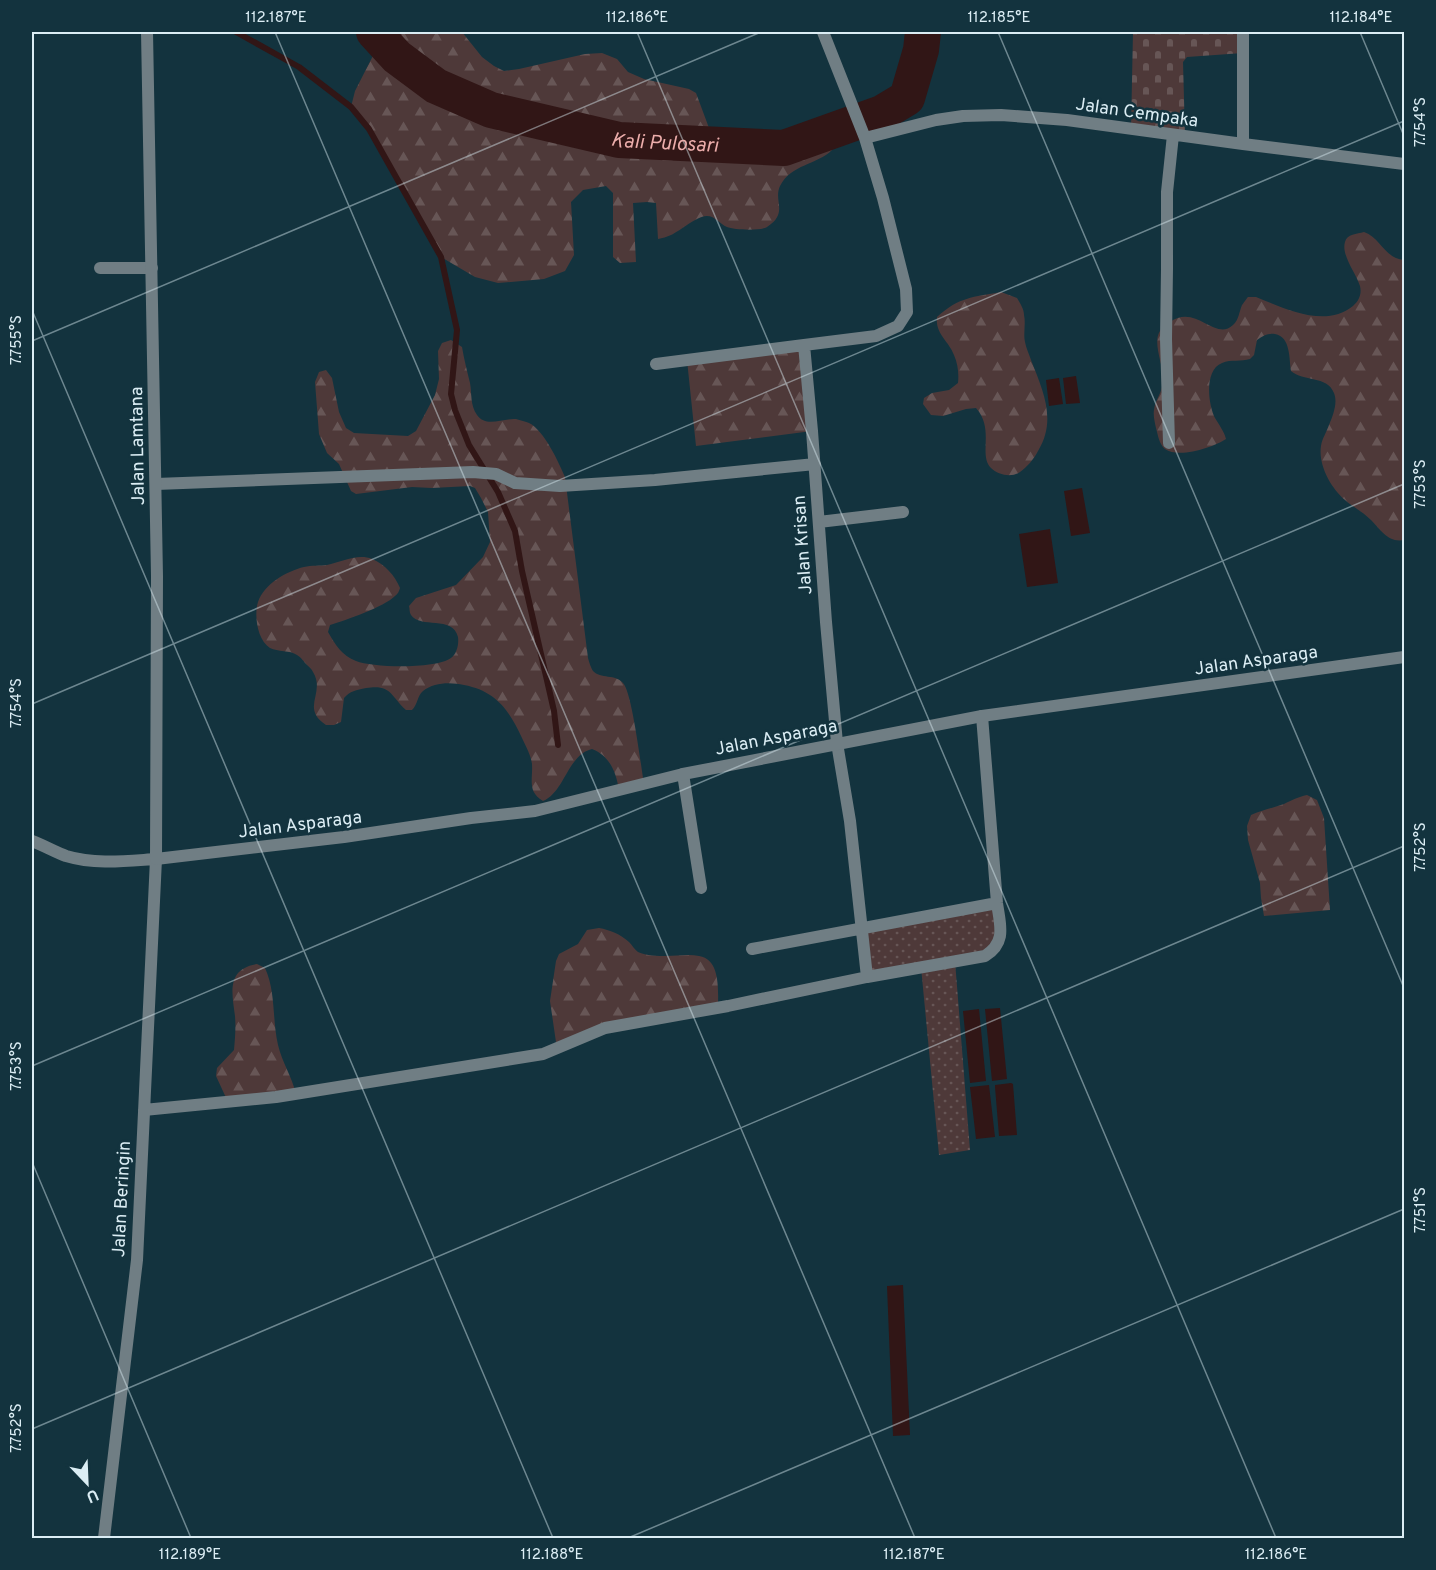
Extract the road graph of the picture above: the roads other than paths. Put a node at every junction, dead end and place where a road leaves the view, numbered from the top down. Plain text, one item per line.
1 (147, 32) edge
2 (822, 32) edge
3 (1243, 32) edge
4 (1173, 135) junction
5 (865, 138) junction
6 (1243, 144) junction
7 (1404, 164) edge
8 (100, 268) dead end
9 (152, 268) junction
10 (804, 345) junction
11 (656, 364) dead end
12 (1169, 443) dead end
13 (814, 464) junction
14 (156, 484) junction
15 (903, 512) dead end
16 (819, 522) junction
17 (1404, 657) edge
18 (982, 716) junction
19 (837, 743) junction
20 (683, 774) junction
21 (32, 841) edge
22 (156, 859) junction
23 (701, 888) dead end
24 (997, 903) junction
25 (862, 929) junction
26 (752, 949) dead end
27 (867, 977) junction
28 (144, 1110) junction
29 (104, 1539) edge

1 - 9 street, Jalan Lamtana
2 - 5 street
3 - 6 street
4 - 5 street, Jalan Cempaka
4 - 6 street, Jalan Cempaka
4 - 12 street
5 - 10 street
6 - 7 street, Jalan Cempaka
8 - 9 street
9 - 14 street, Jalan Lamtana
10 - 11 street
10 - 13 street, Jalan Krisan
13 - 14 street
13 - 16 street, Jalan Krisan
14 - 22 street, Jalan Lamtana
15 - 16 street
16 - 19 street, Jalan Krisan
17 - 18 street, Jalan Asparaga
18 - 19 street, Jalan Asparaga
18 - 24 street
19 - 20 street, Jalan Asparaga
19 - 25 street, Jalan Krisan
20 - 22 street, Jalan Asparaga
20 - 23 street
21 - 22 street, Jalan Asparaga
22 - 28 street, Jalan Beringin
24 - 25 street
24 - 27 street
25 - 26 street
25 - 27 street, Jalan Krisan
27 - 28 street
28 - 29 street, Jalan Beringin

